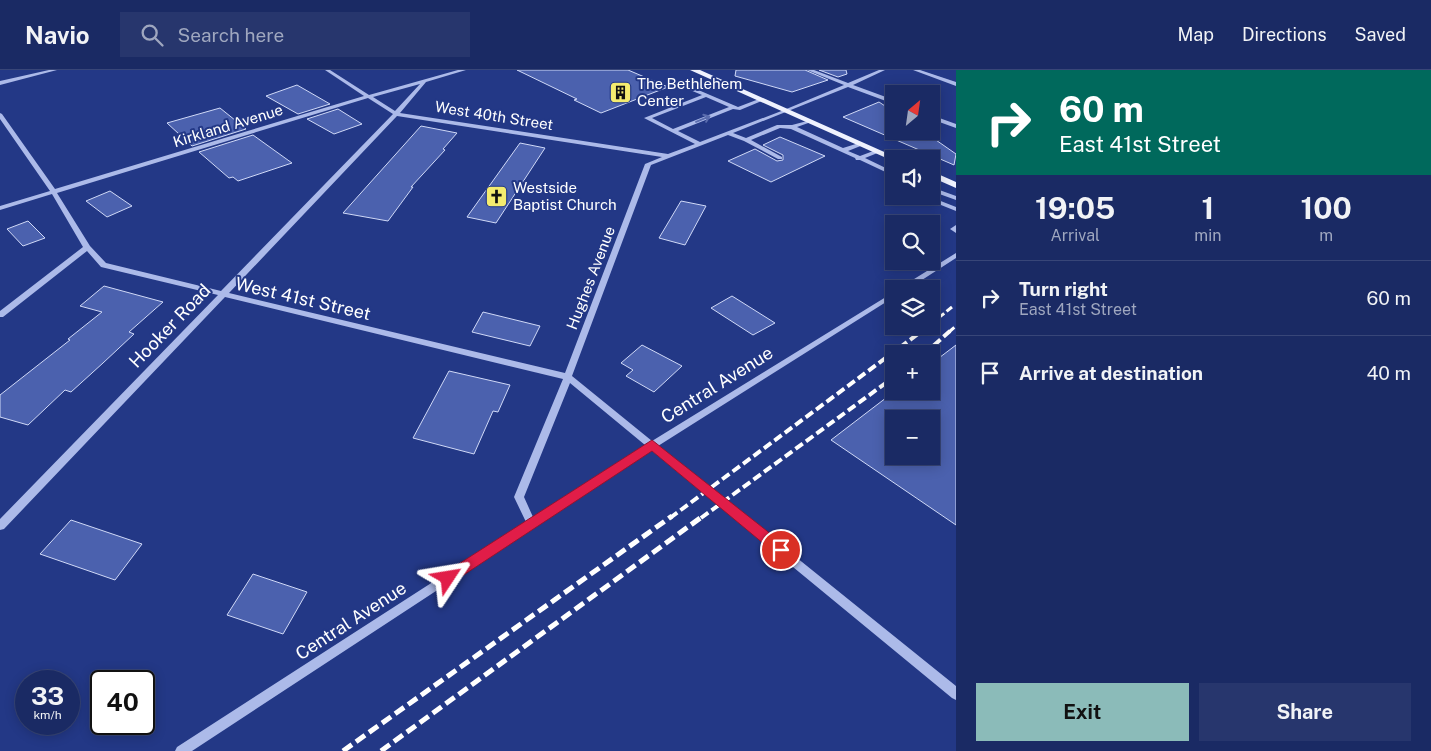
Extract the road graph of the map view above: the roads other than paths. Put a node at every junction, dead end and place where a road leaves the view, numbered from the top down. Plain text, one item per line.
1 (55, 70) edge
2 (328, 70) edge
3 (464, 70) edge
4 (694, 70) edge
5 (809, 70) edge
6 (883, 70) edge
7 (915, 70) edge
8 (932, 70) edge
9 (923, 73) junction
10 (716, 80) junction
11 (424, 82) junction
12 (0, 83) edge
13 (956, 84) edge
14 (847, 85) junction
15 (707, 95) junction
16 (366, 96) junction
17 (885, 99) edge
18 (761, 100) junction
19 (733, 107) junction
20 (786, 111) junction
21 (396, 114) junction
22 (0, 115) edge
23 (647, 118) joint
24 (940, 120) edge
25 (809, 121) junction
26 (956, 126) edge
27 (792, 127) junction
28 (673, 131) junction
29 (727, 134) junction
30 (848, 138) junction
31 (746, 140) junction
32 (700, 144) junction
33 (861, 144) junction
34 (832, 146) junction
35 (842, 151) junction
36 (878, 151) junction
37 (885, 154) edge
38 (668, 156) junction
39 (780, 158) dead end
40 (858, 159) junction
41 (885, 170) edge
42 (940, 178) edge
43 (956, 185) edge
44 (940, 191) edge
45 (54, 192) junction
46 (954, 195) edge
47 (940, 203) edge
48 (0, 208) edge
49 (956, 209) edge
50 (87, 246) junction
51 (956, 255) edge
52 (916, 280) edge
53 (221, 295) junction
54 (885, 300) edge
55 (0, 315) edge
56 (568, 377) junction
57 (652, 444) junction
58 (532, 524) junction
59 (0, 526) edge
60 (956, 694) edge
61 (181, 751) edge

1 - 12 street
2 - 16 street, West 40th Street
3 - 11 street, Kirkland Avenue
4 - 10 main road
5 - 14 street
6 - 14 street, Hughes Avenue
7 - 9 street
8 - 9 street
9 - 13 street
10 - 15 street
10 - 18 main road
11 - 16 street, Kirkland Avenue
11 - 21 street, Hooker Road
14 - 17 street
14 - 20 street, Hughes Avenue
15 - 19 street
15 - 23 street
16 - 21 street, West 40th Street
16 - 45 street, Kirkland Avenue
18 - 19 street
18 - 20 main road
28 -> 19 street
20 - 25 main road
20 - 29 street, Hughes Avenue
21 - 38 street, West 40th Street
21 - 53 street, Hooker Road
22 - 45 street, West 41st Street
23 - 28 street
24 - 26 street
25 - 27 street
25 - 30 main road
27 - 31 street
27 - 34 street
28 - 32 street
29 - 31 street
29 - 32 street, Hughes Avenue
30 - 33 main road
30 - 34 street
31 - 39 street
32 - 38 street, Hughes Avenue
33 - 35 street
33 - 36 main road
34 - 35 street
35 - 40 street
36 - 37 main road
36 - 40 street
38 - 56 street, Hughes Avenue
40 - 41 street
42 - 43 main road
44 - 46 street
45 - 48 street, Kirkland Avenue
45 - 50 street, West 41st Street
47 - 49 street
50 - 53 street, West 41st Street
50 - 55 street
51 - 52 street
53 - 56 street, West 41st Street
53 - 59 street, Hooker Road
54 - 57 street, Central Avenue
56 - 57 street, West 41st Street
56 - 58 street, Hughes Avenue
57 - 58 street, Central Avenue
57 - 60 street
58 - 61 street, Central Avenue

